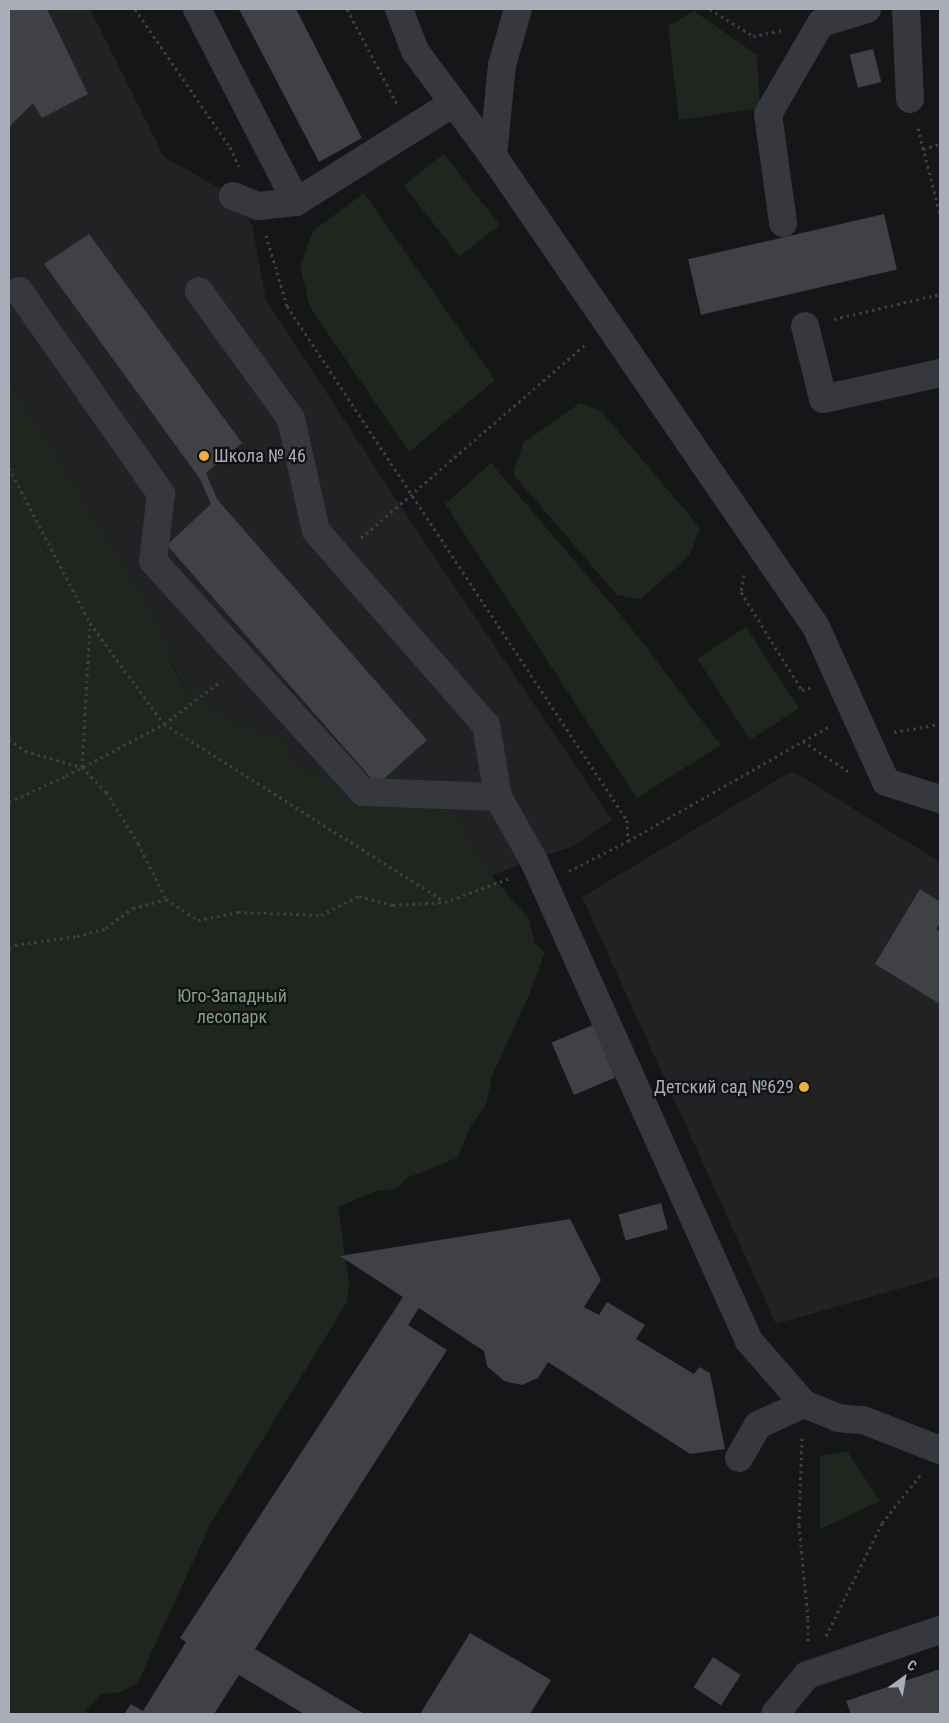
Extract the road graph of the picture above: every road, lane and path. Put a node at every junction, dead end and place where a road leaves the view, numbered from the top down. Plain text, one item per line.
1 (135, 9) edge
2 (197, 9) edge
3 (347, 9) edge
4 (398, 9) edge
5 (518, 9) edge
6 (710, 9) edge
7 (867, 9) edge
8 (906, 9) edge
9 (821, 23) junction
10 (910, 99) joint
11 (453, 102) junction
12 (397, 105) dead end
13 (940, 144) edge
14 (923, 149) junction
15 (493, 156) junction
16 (233, 196) dead end
17 (296, 202) junction
18 (258, 206) junction
19 (940, 214) edge
20 (783, 223) dead end
21 (199, 291) dead end
22 (20, 292) dead end
23 (940, 294) edge
24 (609, 325) junction
25 (805, 326) joint
26 (940, 373) edge
27 (9, 468) edge
28 (412, 495) junction
29 (339, 557) junction
30 (90, 623) junction
31 (195, 702) dead end
32 (164, 724) junction
33 (834, 724) dead end
34 (940, 724) edge
35 (893, 732) dead end
36 (9, 739) edge
37 (803, 742) junction
38 (82, 767) junction
39 (851, 774) dead end
40 (498, 797) junction
41 (940, 798) edge
42 (9, 802) edge
43 (628, 841) junction
44 (544, 884) junction
45 (166, 898) junction
46 (444, 902) junction
47 (9, 949) edge
48 (804, 1404) junction
49 (940, 1450) edge
50 (738, 1458) dead end
51 (940, 1630) edge
52 (807, 1675) junction
53 (775, 1714) edge

1 - 18 path
2 - 17 lane
3 - 12 path
4 - 11 lane
5 - 15 lane
6 - 9 path
7 - 9 lane
8 - 10 lane
9 - 20 lane
10 - 14 path
11 - 15 lane
11 - 17 lane
13 - 14 path
14 - 19 path
15 - 24 lane
16 - 18 lane
17 - 18 lane
18 - 28 path
21 - 29 lane
22 - 40 lane
23 - 25 path
24 - 28 path
24 - 41 lane
25 - 26 lane
27 - 30 path
28 - 29 path
28 - 43 path
29 - 40 lane
30 - 32 path
30 - 38 path
31 - 32 path
32 - 38 path
32 - 46 path
33 - 37 path
34 - 35 path
36 - 38 path
37 - 39 path
37 - 43 path
38 - 42 path
38 - 45 path
40 - 44 lane
43 - 44 path
44 - 46 path
44 - 48 lane
45 - 46 path
45 - 47 path
48 - 49 lane
48 - 50 lane
48 - 52 path
49 - 52 path
51 - 52 lane
52 - 53 lane

